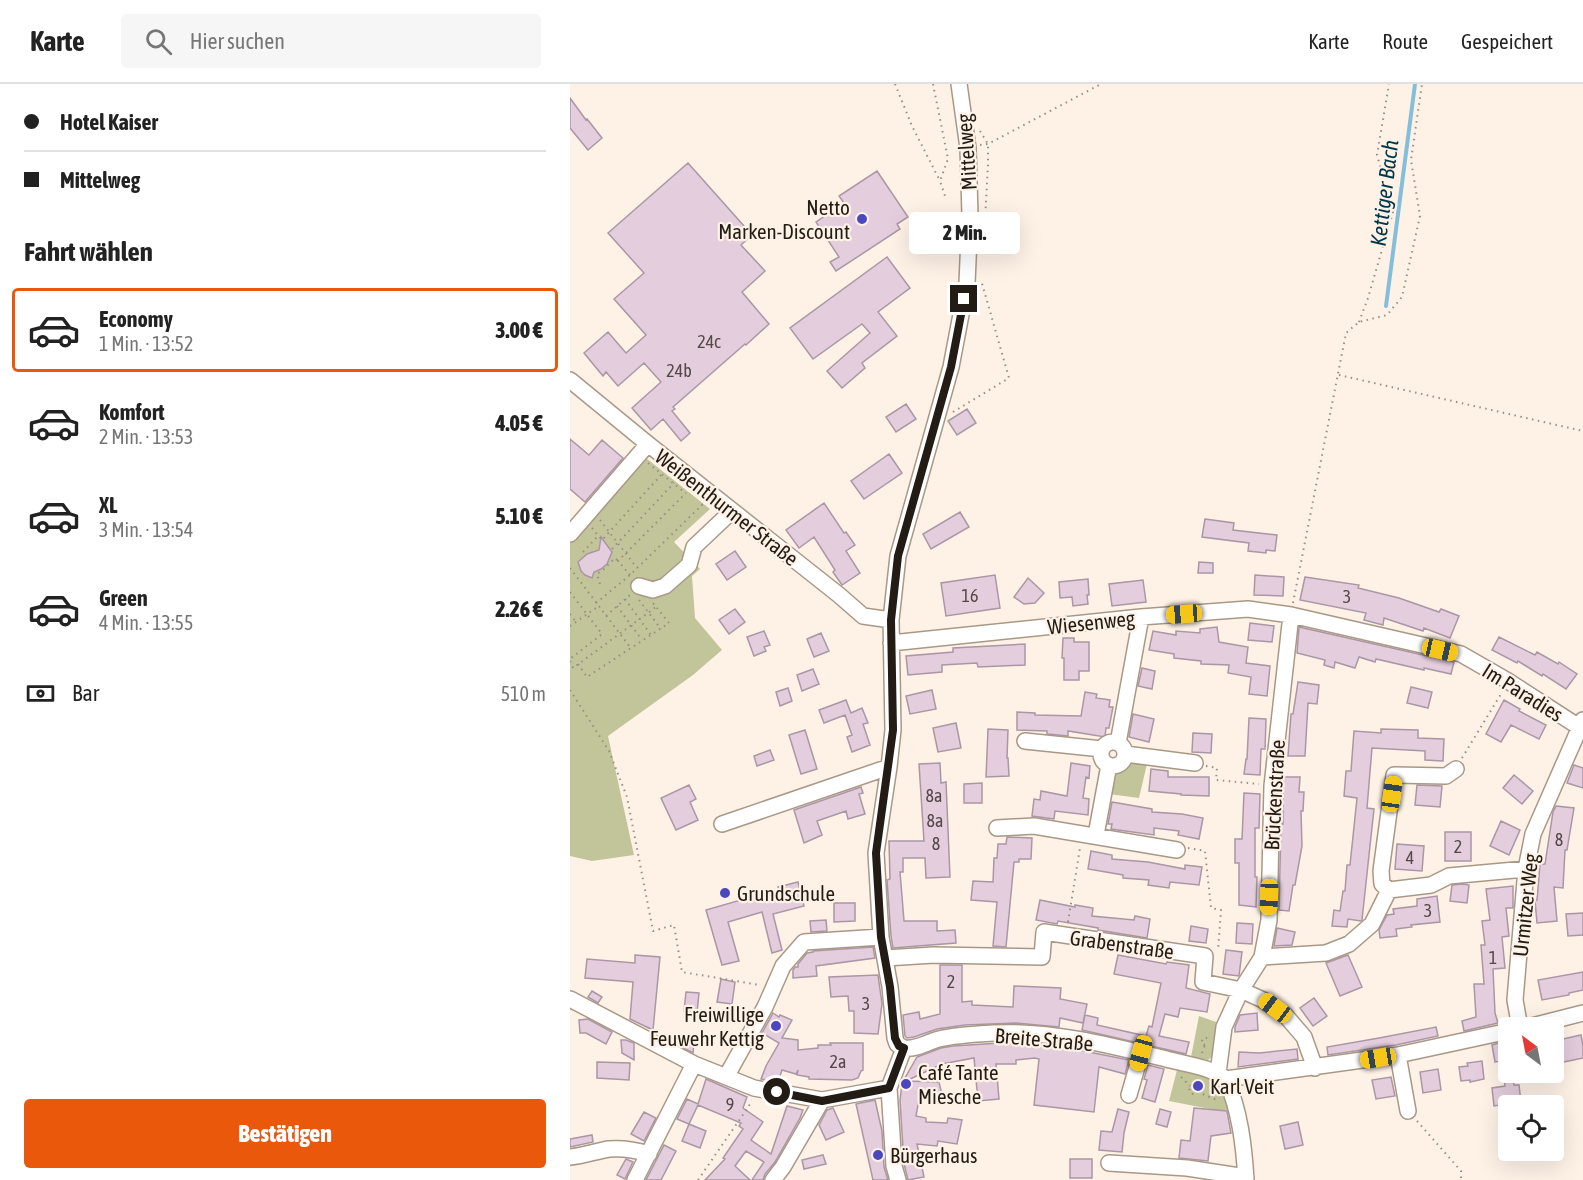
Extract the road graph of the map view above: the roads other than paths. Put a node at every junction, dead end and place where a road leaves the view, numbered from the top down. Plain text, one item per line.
1 (959, 84) edge
2 (570, 380) edge
3 (648, 444) junction
4 (732, 511) junction
5 (570, 534) edge
6 (634, 584) road end
7 (1291, 615) junction
8 (1141, 617) junction
9 (891, 620) junction
10 (891, 643) junction
11 (1581, 723) edge
12 (1025, 741) dead end
13 (1122, 748) junction
14 (1102, 749) junction
15 (1195, 763) road end
16 (1109, 765) junction
17 (889, 767) junction
18 (1456, 770) road end
19 (722, 824) dead end
20 (997, 828) dead end
21 (1089, 834) junction
22 (1177, 850) road end
23 (1526, 868) junction
24 (1389, 890) junction
25 (881, 937) junction
26 (1262, 957) junction
27 (885, 958) junction
28 (1241, 990) junction
29 (570, 999) edge
30 (1583, 1013) edge
31 (1519, 1017) edge
32 (1564, 1018) edge
33 (1498, 1033) edge
34 (904, 1048) junction
35 (1141, 1053) junction
36 (1398, 1055) junction
37 (694, 1064) junction
38 (1315, 1068) junction
39 (1222, 1076) junction
40 (726, 1077) junction
41 (889, 1088) junction
42 (1129, 1095) dead end
43 (822, 1101) junction
44 (1408, 1111) road end
45 (649, 1154) junction
46 (570, 1157) edge
47 (1109, 1163) dead end
48 (1246, 1178) edge
49 (635, 1180) edge
50 (773, 1180) edge
51 (898, 1180) edge

1 - 9 street, Mittelweg
2 - 3 street, Weißenthurmer Straße
3 - 4 street, Weißenthurmer Straße
3 - 5 street
4 - 6 street
4 - 9 street, Weißenthurmer Straße
7 - 8 street, Wiesenweg
7 - 11 street, Im Paradies
7 - 26 street, Brückenstraße
8 - 10 street, Wiesenweg
8 - 13 street
9 - 10 street, Mittelweg
10 - 17 street
11 - 23 street, Urmitzer Weg
12 - 14 street
13 - 14 street
13 - 15 street
13 - 16 street
14 - 16 street
16 - 21 street
17 - 19 street
17 - 25 street
18 - 24 street
20 - 21 street
21 - 22 street
23 - 24 street
23 - 31 street, Urmitzer Weg
24 - 26 street
25 - 27 street
25 - 40 street
26 - 28 street, Brückenstraße
27 - 28 street, Grabenstraße
27 - 34 street
28 - 38 street, Grabenstraße
28 - 39 street, Brückenstraße
29 - 37 street
30 - 32 street
33 - 36 street
34 - 35 street, Breite Straße
34 - 41 street
35 - 39 street, Breite Straße
35 - 42 street
36 - 38 street
36 - 44 street
37 - 40 street
37 - 45 street
38 - 39 street
39 - 48 street
40 - 43 street
41 - 43 street
41 - 51 street
43 - 50 street
45 - 46 street
45 - 49 street
47 - 48 street

